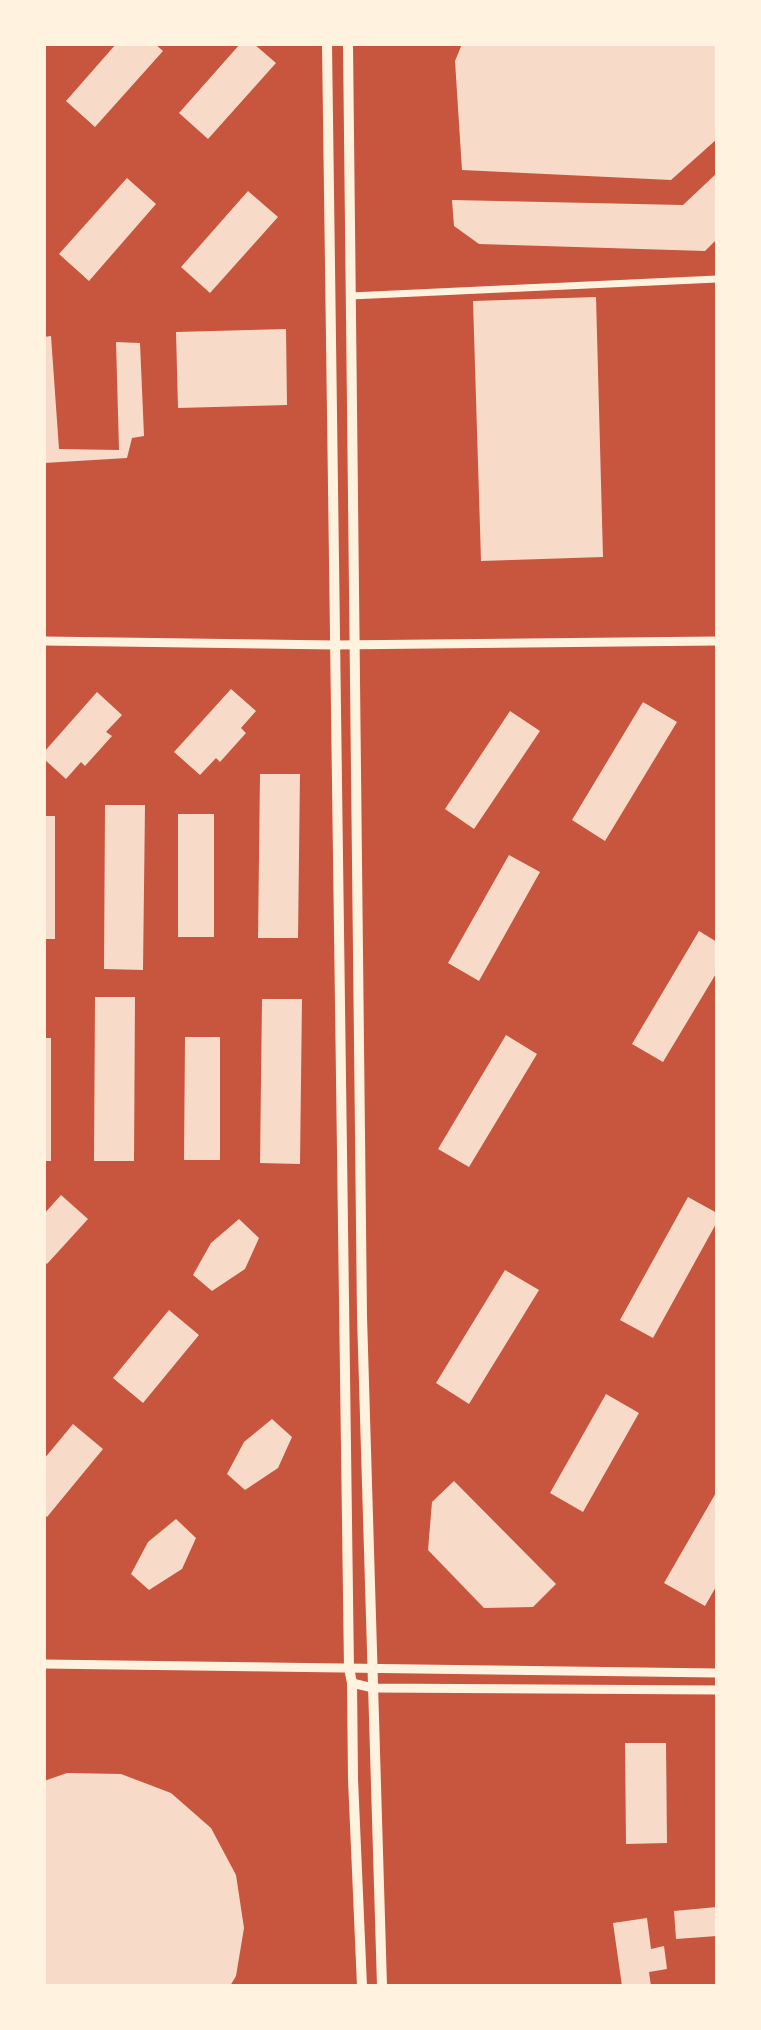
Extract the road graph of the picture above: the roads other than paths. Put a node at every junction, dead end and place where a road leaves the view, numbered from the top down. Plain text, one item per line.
1 (327, 44) edge
2 (348, 44) edge
3 (717, 279) edge
4 (351, 296) junction
5 (44, 641) edge
6 (717, 641) edge
7 (335, 645) junction
8 (354, 645) junction
9 (44, 1664) edge
10 (349, 1668) junction
11 (372, 1668) junction
12 (717, 1673) edge
13 (352, 1684) junction
14 (373, 1688) junction
15 (717, 1690) edge
16 (362, 1986) edge
17 (382, 1986) edge

1 - 7 main road
2 - 4 main road
3 - 4 street
4 - 8 main road
5 - 7 street
6 - 8 street
7 - 8 street
7 - 10 main road
8 - 11 main road
9 - 10 street
10 - 11 street
10 - 13 main road
11 - 12 street
11 - 14 main road
13 - 14 street
13 - 16 main road
14 - 15 street
14 - 17 main road

